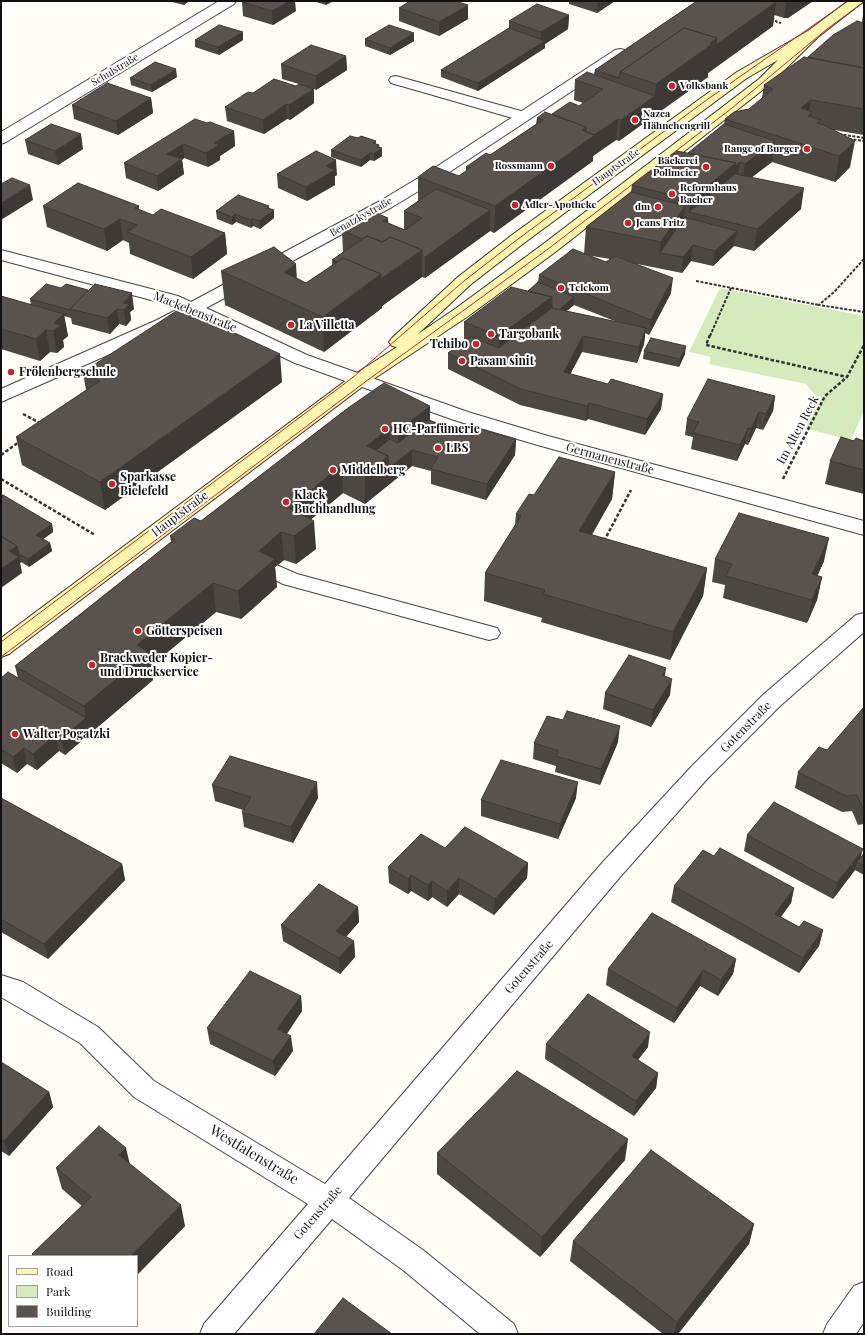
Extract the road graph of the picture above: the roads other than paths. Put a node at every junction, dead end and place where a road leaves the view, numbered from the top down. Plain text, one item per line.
1 (229, 1) edge
2 (857, 1) edge
3 (813, 34) junction
4 (630, 47) edge
5 (396, 80) dead end
6 (523, 116) junction
7 (1, 139) edge
8 (1, 255) edge
9 (192, 308) junction
10 (359, 380) junction
11 (2, 396) edge
12 (175, 518) junction
13 (864, 528) edge
14 (194, 529) edge
15 (272, 570) edge
16 (864, 620) edge
17 (490, 632) dead end
18 (1, 649) edge
19 (1, 986) edge
20 (329, 1201) junction
21 (864, 1296) edge
22 (215, 1334) edge
23 (503, 1334) edge
24 (838, 1334) edge

1 - 7 street, Schulstraße
2 - 3 street, Hauptstraße
3 - 10 street, Hauptstraße
3 - 10 street, Hauptstraße
4 - 6 street, Benatzkystraße
5 - 6 street
6 - 9 street, Benatzkystraße
8 - 9 street, Mackebenstraße
9 - 10 street, Mackebenstraße
9 - 11 street, Benatzkystraße
10 - 12 street, Hauptstraße
10 - 13 street, Germanenstraße
12 - 14 street
12 - 18 street, Hauptstraße
15 - 17 street
16 - 20 street, Gotenstraße
19 - 20 street, Westfalenstraße
20 - 22 street, Gotenstraße
20 - 23 street, Westfalenstraße
21 - 24 street

